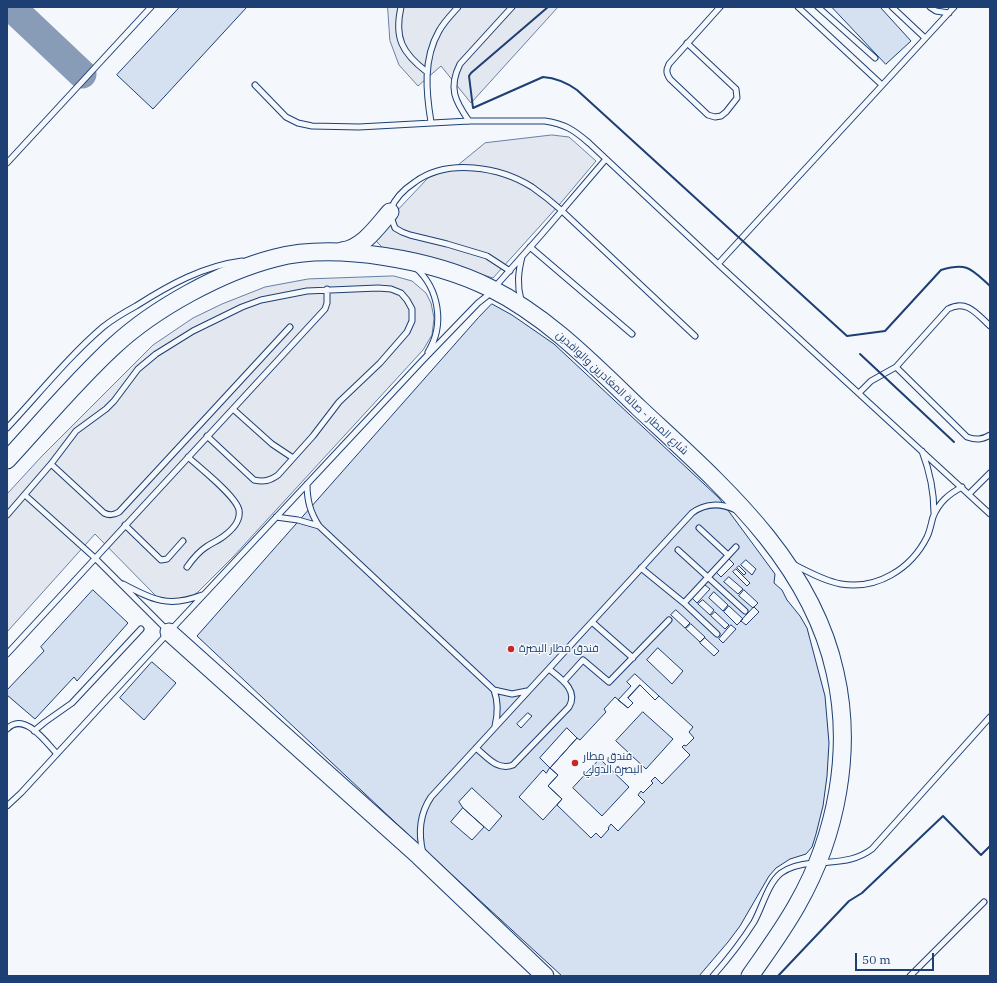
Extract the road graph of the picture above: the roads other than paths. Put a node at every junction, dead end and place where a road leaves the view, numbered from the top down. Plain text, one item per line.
1 (151, 7) edge
2 (401, 7) edge
3 (458, 7) edge
4 (512, 7) edge
5 (720, 7) edge
6 (798, 7) edge
7 (818, 7) edge
8 (892, 7) edge
9 (930, 7) edge
10 (954, 7) edge
11 (949, 13) junction
12 (925, 38) junction
13 (687, 43) junction
14 (875, 58) dead end
15 (427, 72) junction
16 (255, 85) dead end
17 (882, 85) junction
18 (469, 121) junction
19 (431, 122) junction
20 (606, 159) junction
21 (7, 163) edge
22 (561, 210) junction
23 (390, 212) junction
24 (530, 247) junction
25 (327, 252) junction
26 (522, 256) junction
27 (278, 257) junction
28 (410, 262) junction
29 (718, 264) junction
30 (510, 271) junction
31 (327, 289) junction
32 (494, 290) junction
33 (525, 308) junction
34 (990, 326) edge
35 (290, 327) dead end
36 (632, 334) dead end
37 (695, 336) dead end
38 (422, 361) junction
39 (896, 367) junction
40 (859, 393) junction
41 (233, 408) junction
42 (7, 428) edge
43 (990, 435) edge
44 (207, 436) junction
45 (922, 450) junction
46 (188, 457) junction
47 (293, 458) junction
48 (7, 460) edge
49 (51, 464) junction
50 (990, 473) edge
51 (307, 484) junction
52 (962, 487) junction
53 (969, 494) junction
54 (24, 495) junction
55 (990, 514) edge
56 (7, 515) edge
57 (933, 516) junction
58 (276, 517) junction
59 (752, 519) junction
60 (126, 525) junction
61 (319, 526) junction
62 (698, 528) dead end
63 (183, 541) dead end
64 (736, 547) dead end
65 (678, 550) dead end
66 (728, 555) junction
67 (95, 558) junction
68 (784, 558) junction
69 (186, 567) dead end
70 (641, 568) junction
71 (708, 577) junction
72 (117, 581) junction
73 (205, 594) junction
74 (684, 603) junction
75 (745, 611) dead end
76 (669, 620) dead end
77 (592, 622) junction
78 (141, 629) dead end
79 (169, 632) junction
80 (717, 634) dead end
81 (7, 654) edge
82 (633, 658) junction
83 (549, 669) junction
84 (564, 682) junction
85 (494, 690) junction
86 (528, 691) junction
87 (990, 718) edge
88 (494, 728) junction
89 (7, 729) edge
90 (34, 731) junction
91 (476, 748) junction
92 (57, 754) junction
93 (7, 806) edge
94 (816, 863) junction
95 (429, 865) junction
96 (984, 902) dead end
97 (545, 976) edge
98 (713, 976) edge
99 (750, 976) edge
100 (910, 976) edge

1 - 21 lane
2 - 15 lane
3 - 15 lane
4 - 18 lane
5 - 13 lane
6 - 17 lane
7 - 14 lane
8 - 12 lane
9 - 11 lane
10 - 11 lane
11 - 12 lane
12 - 17 lane
13 - 13 lane
15 - 19 lane
16 - 19 lane
17 - 29 lane
18 - 19 lane
18 - 20 lane
20 - 22 lane
20 - 29 lane
22 - 23 lane
22 - 24 lane
22 - 37 lane
23 - 25 highway
23 - 30 lane
24 - 26 lane
24 - 36 lane
25 - 27 highway, شارع المطار - صالة المغادرين والوافدين
25 - 28 highway, شارع المطار - صالة المغادرين والوافدين
26 - 30 lane
26 - 33 lane
27 - 42 lane
27 - 48 highway, شارع المطار - صالة المغادرين والوافدين
28 - 32 highway, شارع المطار - صالة المغادرين والوافدين
28 - 38 lane
29 - 40 lane
30 - 32 lane
31 - 41 lane
31 - 47 lane
31 - 49 lane
32 - 33 highway, شارع المطار - صالة المغادرين والوافدين
32 - 38 lane
33 - 59 highway, شارع المطار - صالة المغادرين والوافدين
34 - 39 lane
35 - 49 lane
38 - 51 lane
39 - 40 lane
39 - 43 lane
40 - 45 lane
41 - 44 lane
41 - 47 lane
44 - 46 lane
44 - 47 lane
45 - 52 lane
45 - 57 lane
46 - 60 lane
46 - 69 lane
49 - 54 lane
50 - 53 lane
51 - 58 lane
51 - 61 lane
52 - 53 lane
52 - 57 lane
53 - 55 lane
54 - 56 lane
54 - 67 lane
57 - 68 lane
58 - 61 lane
58 - 73 lane
59 - 68 highway, شارع المطار - صالة المغادرين والوافدين
59 - 70 lane
60 - 63 lane
60 - 67 lane
61 - 85 lane
62 - 66 lane
64 - 66 lane
65 - 71 lane
66 - 71 lane
67 - 72 lane
67 - 81 lane
68 - 94 highway, شارع المطار - صالة المغادرين والوافدين
70 - 74 lane
70 - 77 lane
71 - 74 lane
71 - 75 lane
72 - 73 lane
72 - 79 lane
73 - 79 lane
74 - 80 lane
76 - 82 lane
77 - 82 lane
77 - 83 lane
78 - 90 lane
79 - 92 lane
79 - 95 highway
82 - 84 lane
83 - 84 lane
83 - 86 lane
84 - 91 lane
85 - 86 lane
85 - 88 lane
86 - 88 lane
87 - 94 lane
88 - 91 lane
89 - 90 lane
90 - 92 lane
91 - 95 lane
92 - 93 lane
94 - 98 lane
94 - 99 highway, شارع المطار - صالة المغادرين والوافدين
95 - 97 highway
96 - 100 lane

